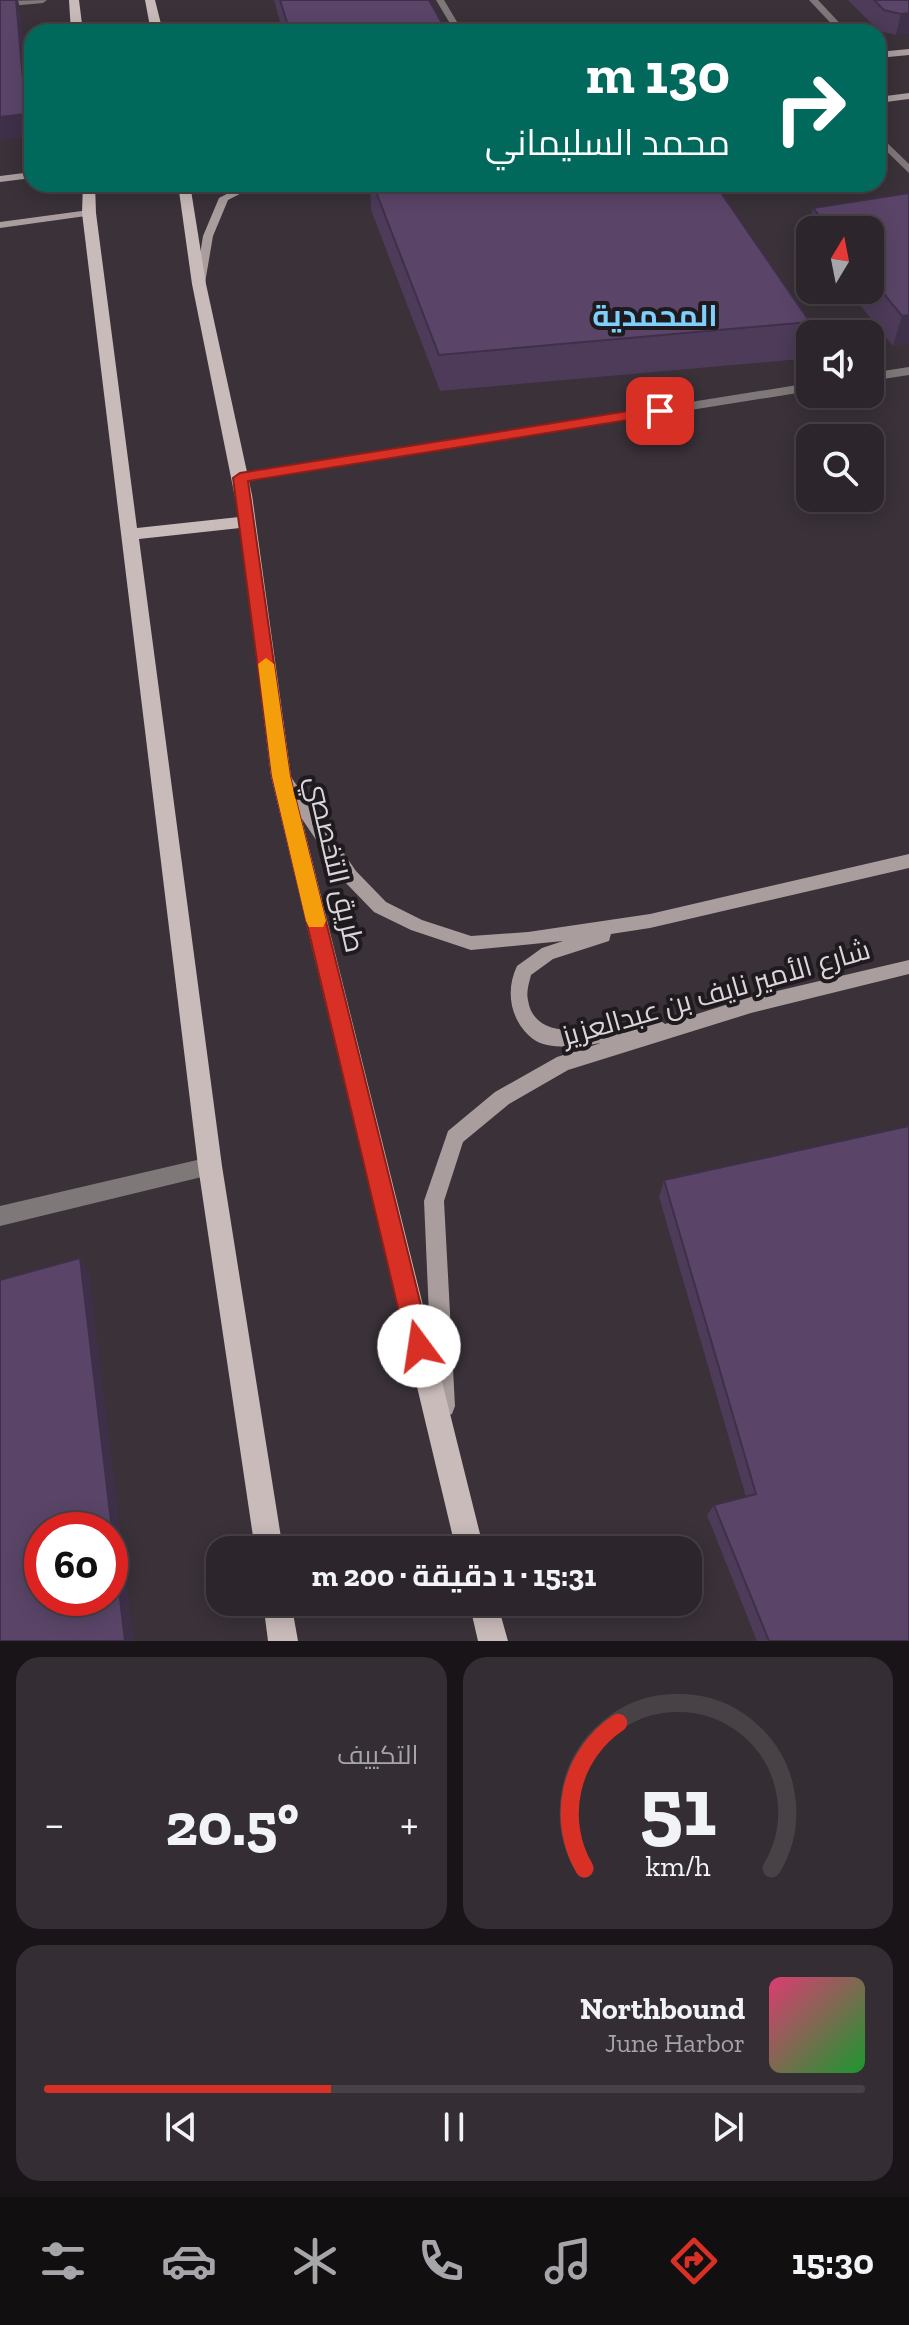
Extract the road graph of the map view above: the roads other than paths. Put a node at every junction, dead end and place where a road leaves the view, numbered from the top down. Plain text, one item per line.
1 (43, 0) edge
2 (74, 0) edge
3 (150, 0) edge
4 (440, 0) edge
5 (813, 0) edge
6 (0, 4) edge
7 (76, 24) edge
8 (155, 24) edge
9 (454, 24) edge
10 (836, 24) edge
11 (909, 52) edge
12 (886, 54) edge
13 (909, 96) edge
14 (886, 99) edge
15 (886, 146) edge
16 (909, 147) edge
17 (890, 150) junction
18 (909, 170) edge
19 (24, 176) edge
20 (0, 179) edge
21 (89, 192) edge
22 (185, 192) edge
23 (237, 192) edge
24 (89, 213) junction
25 (0, 225) edge
26 (199, 284) junction
27 (909, 371) edge
28 (884, 375) edge
29 (796, 389) edge
30 (240, 478) junction
31 (247, 522) junction
32 (129, 534) junction
33 (281, 776) junction
34 (909, 861) edge
35 (650, 921) junction
36 (909, 967) edge
37 (720, 1014) junction
38 (210, 1166) junction
39 (0, 1216) edge
40 (447, 1459) junction
41 (267, 1536) edge
42 (466, 1536) edge
43 (279, 1616) edge
44 (487, 1616) edge
45 (283, 1641) edge
46 (493, 1641) edge

1 - 6 street
2 - 7 main road
3 - 8 main road
4 - 9 street
5 - 10 street
11 - 12 street
13 - 14 street
15 - 17 street
16 - 17 street
17 - 18 street
19 - 20 street
21 - 24 main road
22 - 26 main road, طريق التخصصي
23 - 26 street
24 - 25 street
24 - 32 main road
26 - 30 main road, طريق التخصصي
27 - 28 street
29 - 30 street
30 - 31 main road, طريق التخصصي
31 - 32 main road
31 - 33 main road, طريق التخصصي
32 - 38 main road
33 - 35 street
33 - 40 main road, طريق التخصصي
34 - 35 street
35 - 37 street
36 - 37 street, شارع الأمير نايف بن عبدالعزيز
37 - 40 street, شارع الأمير نايف بن عبدالعزيز
38 - 39 street
38 - 41 main road
40 - 42 main road, طريق التخصصي
43 - 45 main road
44 - 46 main road

